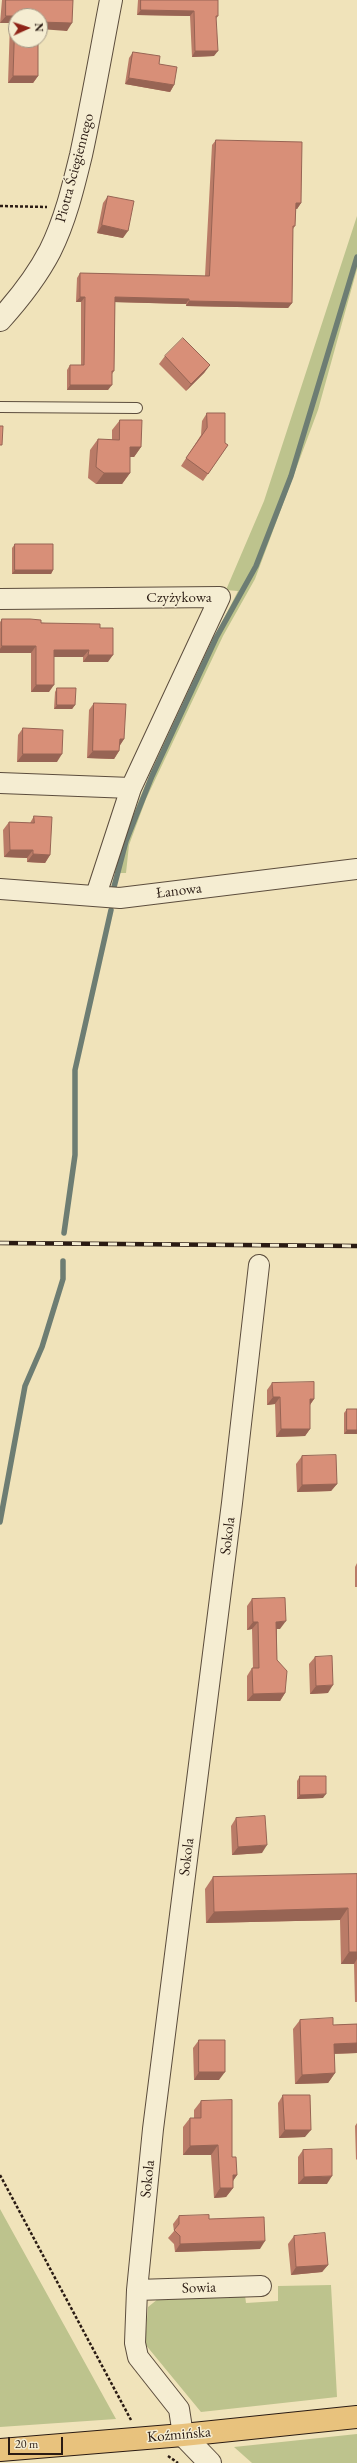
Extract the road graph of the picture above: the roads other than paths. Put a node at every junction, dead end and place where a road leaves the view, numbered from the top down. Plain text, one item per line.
1 (111, 0) edge
2 (0, 320) edge
3 (0, 407) edge
4 (137, 408) dead end
5 (0, 599) edge
6 (0, 783) edge
7 (131, 788) junction
8 (357, 869) edge
9 (0, 889) edge
10 (96, 896) junction
11 (259, 1265) dead end
12 (261, 2286) dead end
13 (137, 2290) junction
14 (357, 2417) edge
15 (183, 2436) junction
16 (0, 2450) edge
17 (210, 2463) edge

1 - 2 street, Piotra Ściegiennego
3 - 4 lane
5 - 7 street, Czyżykowa
6 - 7 street
7 - 10 street, Czyżykowa
8 - 10 street, Łanowa
9 - 10 street, Łanowa
11 - 13 street, Sokola
12 - 13 street, Sowia
13 - 15 street, Sokola
14 - 15 main road, Koźmińska
15 - 16 main road, Koźmińska
15 - 17 street

